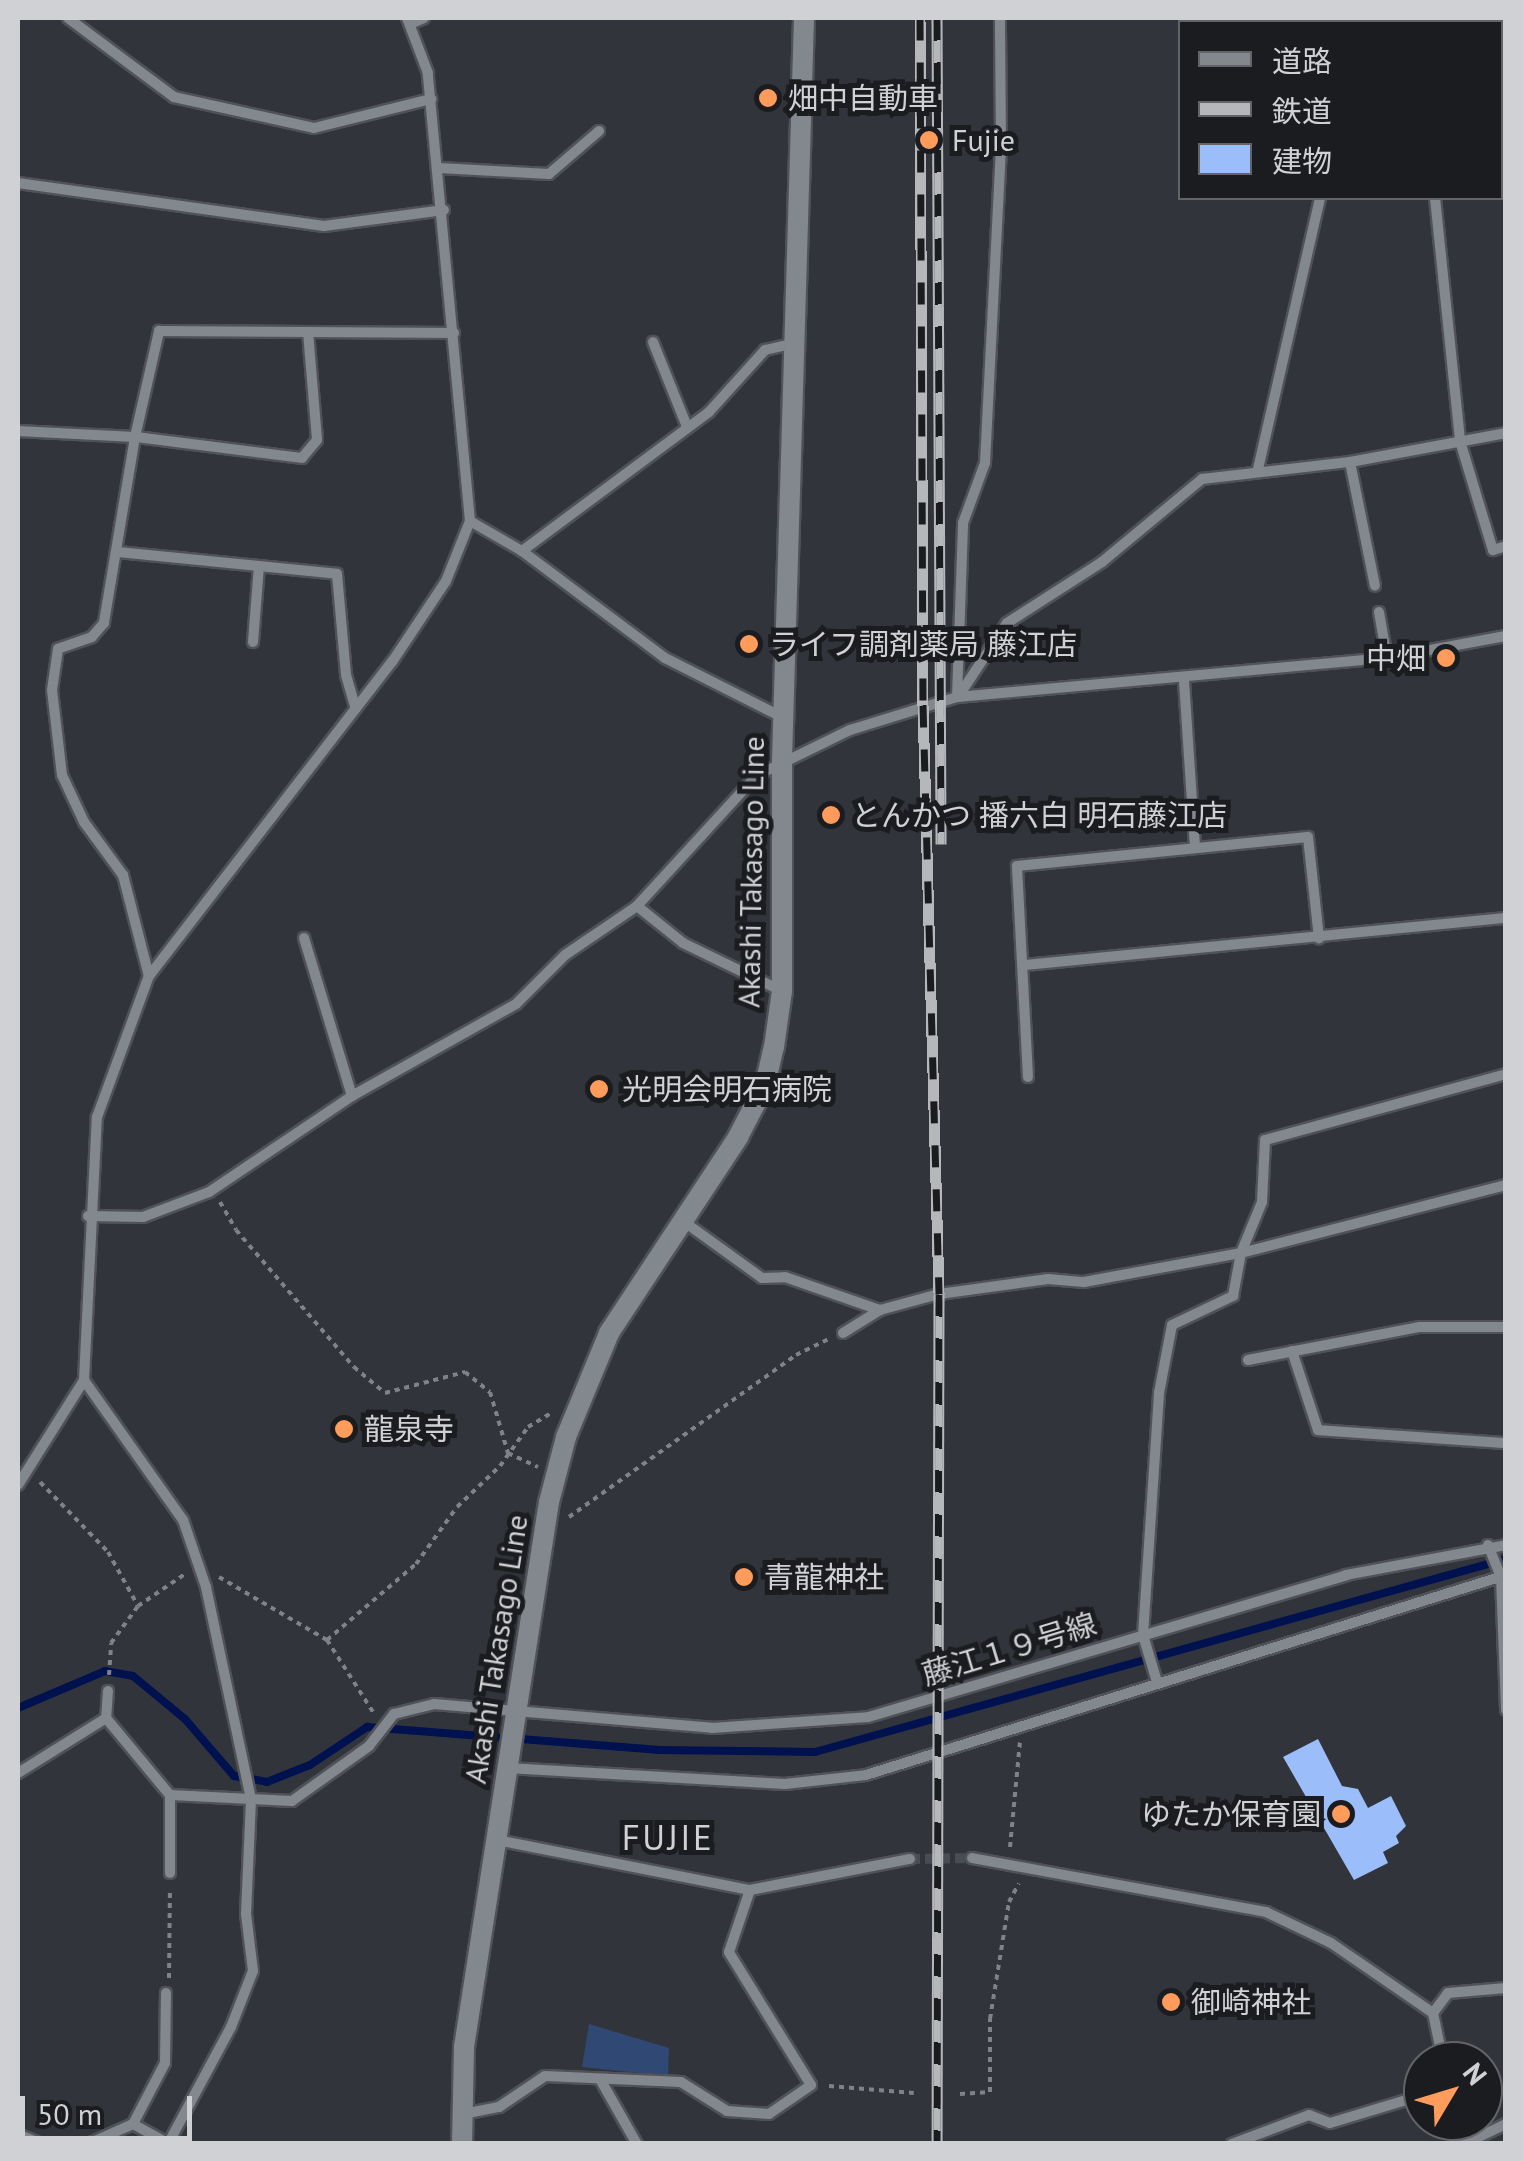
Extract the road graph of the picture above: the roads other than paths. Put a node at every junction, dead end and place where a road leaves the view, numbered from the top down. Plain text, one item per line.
1 (68, 18) edge
2 (424, 18) edge
3 (804, 18) edge
4 (1000, 18) edge
5 (409, 21) edge
6 (431, 99) junction
7 (599, 131) dead end
8 (439, 168) junction
9 (18, 183) edge
10 (1320, 200) edge
11 (1435, 200) edge
12 (444, 210) junction
13 (308, 332) junction
14 (454, 333) junction
15 (653, 342) dead end
16 (796, 343) junction
17 (686, 424) junction
18 (18, 431) edge
19 (1506, 433) edge
20 (135, 438) junction
21 (1460, 442) junction
22 (1350, 462) junction
23 (1258, 469) junction
24 (470, 521) junction
25 (1506, 546) edge
26 (522, 551) junction
27 (118, 552) junction
28 (259, 566) junction
29 (1375, 586) dead end
30 (1379, 612) dead end
31 (1506, 636) edge
32 (253, 642) dead end
33 (1386, 658) junction
34 (1184, 681) junction
35 (957, 698) junction
36 (356, 708) junction
37 (785, 718) junction
38 (782, 760) junction
39 (1195, 848) junction
40 (638, 906) junction
41 (1506, 918) edge
42 (304, 938) dead end
43 (1319, 938) junction
44 (1025, 965) junction
45 (149, 976) junction
46 (782, 991) junction
47 (1506, 1074) edge
48 (1028, 1077) dead end
49 (352, 1096) junction
50 (1506, 1186) edge
51 (88, 1216) junction
52 (683, 1221) junction
53 (1241, 1253) junction
54 (880, 1310) junction
55 (1506, 1327) edge
56 (843, 1333) road end
57 (1292, 1351) junction
58 (1248, 1360) dead end
59 (84, 1380) junction
60 (1506, 1443) edge
61 (18, 1485) edge
62 (1488, 1545) junction
63 (1506, 1545) edge
64 (1503, 1576) edge
65 (1143, 1635) junction
66 (1156, 1682) junction
67 (108, 1690) road end
68 (1506, 1710) edge
69 (106, 1718) junction
70 (516, 1718) junction
71 (509, 1761) junction
72 (18, 1773) edge
73 (170, 1794) junction
74 (251, 1799) junction
75 (497, 1840) junction
76 (972, 1858) tunnel mouth
77 (910, 1859) tunnel mouth
78 (170, 1873) road end
79 (750, 1890) junction
80 (1506, 1988) edge
81 (166, 1994) road end
82 (1433, 2013) junction
83 (1439, 2041) edge
84 (600, 2078) junction
85 (1403, 2101) edge
86 (462, 2114) junction
87 (133, 2124) junction
88 (1506, 2124) edge
89 (18, 2134) edge
90 (168, 2143) edge
91 (42, 2144) edge
92 (88, 2144) edge
93 (462, 2144) edge
94 (637, 2144) edge
95 (1232, 2144) edge
96 (1462, 2144) edge

1 - 6 street
2 - 5 street
3 - 16 main road, Akashi Takasago Line
4 - 35 street
5 - 6 street
6 - 8 street
7 - 8 street
8 - 12 street
9 - 12 street
10 - 23 street
11 - 21 street
12 - 14 street
13 - 14 street
13 - 20 street
13 - 20 street
14 - 24 street
15 - 17 street
16 - 17 street
16 - 37 main road, Akashi Takasago Line
17 - 26 street
18 - 20 street
19 - 21 street
20 - 27 street
21 - 22 street
21 - 25 street
22 - 23 street
22 - 29 street
23 - 35 street
24 - 26 street
24 - 36 street
26 - 37 street
27 - 28 street
27 - 45 street
28 - 32 street
28 - 36 street
30 - 33 street
31 - 33 street
33 - 34 street
34 - 35 street
34 - 39 street
35 - 38 street
36 - 45 street
37 - 38 main road, Akashi Takasago Line
38 - 40 street
38 - 46 main road, Akashi Takasago Line
39 - 43 street
39 - 44 street
40 - 46 street
40 - 49 street
41 - 43 street
42 - 49 street
43 - 44 street
44 - 48 street
45 - 51 street
46 - 52 main road, Akashi Takasago Line
47 - 53 street
49 - 51 street
50 - 53 street
51 - 59 street
52 - 54 street
52 - 70 main road, Akashi Takasago Line
53 - 54 street
53 - 65 street
54 - 56 street
55 - 57 street
57 - 58 street
57 - 60 street
59 - 61 street
59 - 74 street
62 - 63 street, 藤江１９号線
62 - 64 street
62 - 65 street, 藤江１９号線
64 - 66 street
64 - 68 street
65 - 66 street
65 - 70 street, 藤江１９号線
66 - 71 street
67 - 69 street
69 - 72 street
69 - 73 street
70 - 71 main road, Akashi Takasago Line
70 - 74 street, 藤江１９号線
71 - 75 main road, Akashi Takasago Line
73 - 74 street
73 - 78 street
74 - 90 street
75 - 79 street
75 - 86 main road, Akashi Takasago Line
76 - 82 street
77 - 79 street
79 - 84 street
80 - 82 street
81 - 87 street
82 - 83 street
84 - 86 street
84 - 94 street
85 - 95 street
86 - 93 main road, Akashi Takasago Line
87 - 90 street
87 - 92 street
88 - 96 street
89 - 91 street

